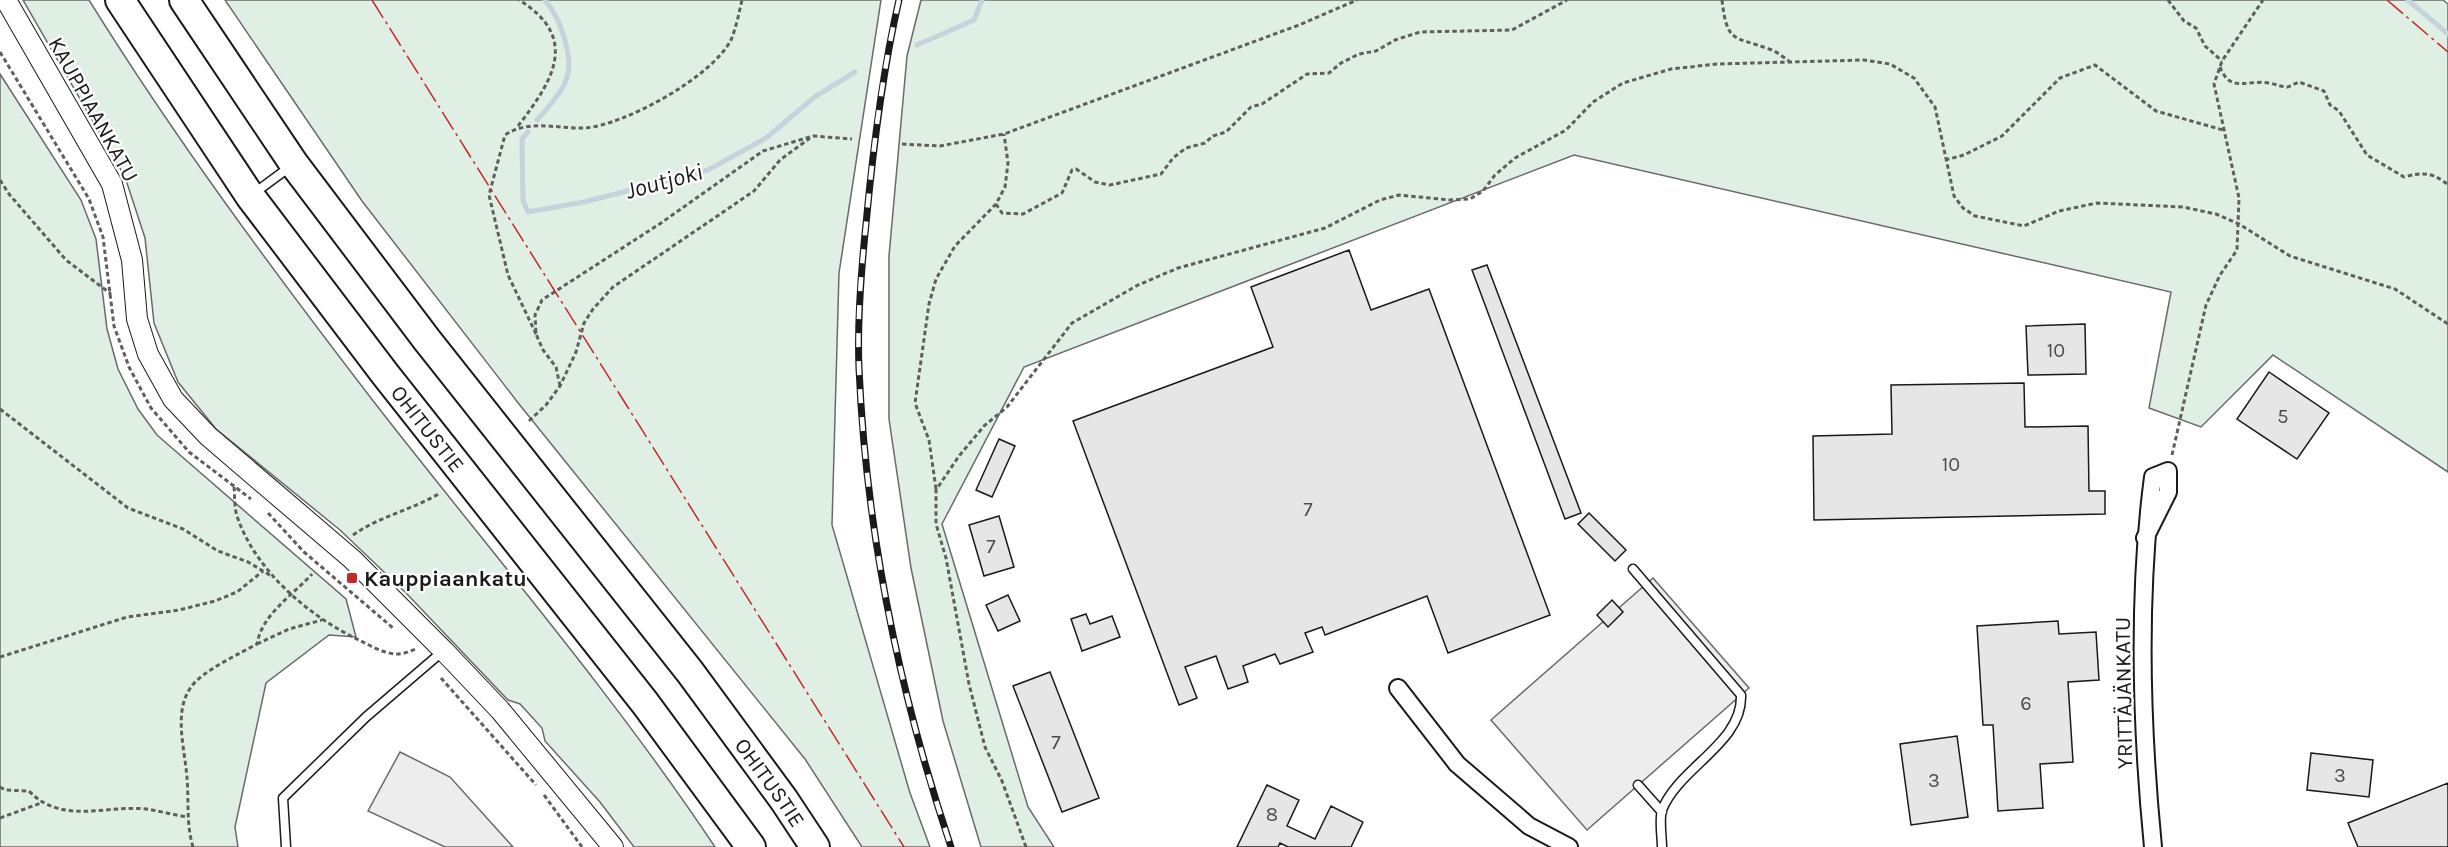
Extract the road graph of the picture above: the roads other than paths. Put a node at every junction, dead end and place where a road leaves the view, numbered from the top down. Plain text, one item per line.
1 (6, 0) edge
2 (120, 0) edge
3 (184, 0) edge
4 (294, 164) junction
5 (250, 196) junction
6 (2168, 471) road end
7 (1633, 569) dead end
8 (444, 651) junction
9 (1398, 688) dead end
10 (1638, 785) dead end
11 (1662, 812) junction
12 (286, 847) edge
13 (613, 847) edge
14 (751, 847) edge
15 (815, 847) edge
16 (1569, 847) edge
17 (1662, 847) edge
18 (2153, 847) edge

1 - 8 street, KAUPPIAANKATU
2 - 5 highway, OHITUSTIE
3 - 4 highway, OHITUSTIE
4 - 5 lane
4 - 15 highway, OHITUSTIE
5 - 14 highway, OHITUSTIE
6 - 18 street, YRITTÄJÄNKATU
7 - 11 lane
8 - 12 lane
8 - 13 street, KAUPPIAANKATU
9 - 16 street
10 - 11 lane
11 - 17 lane

